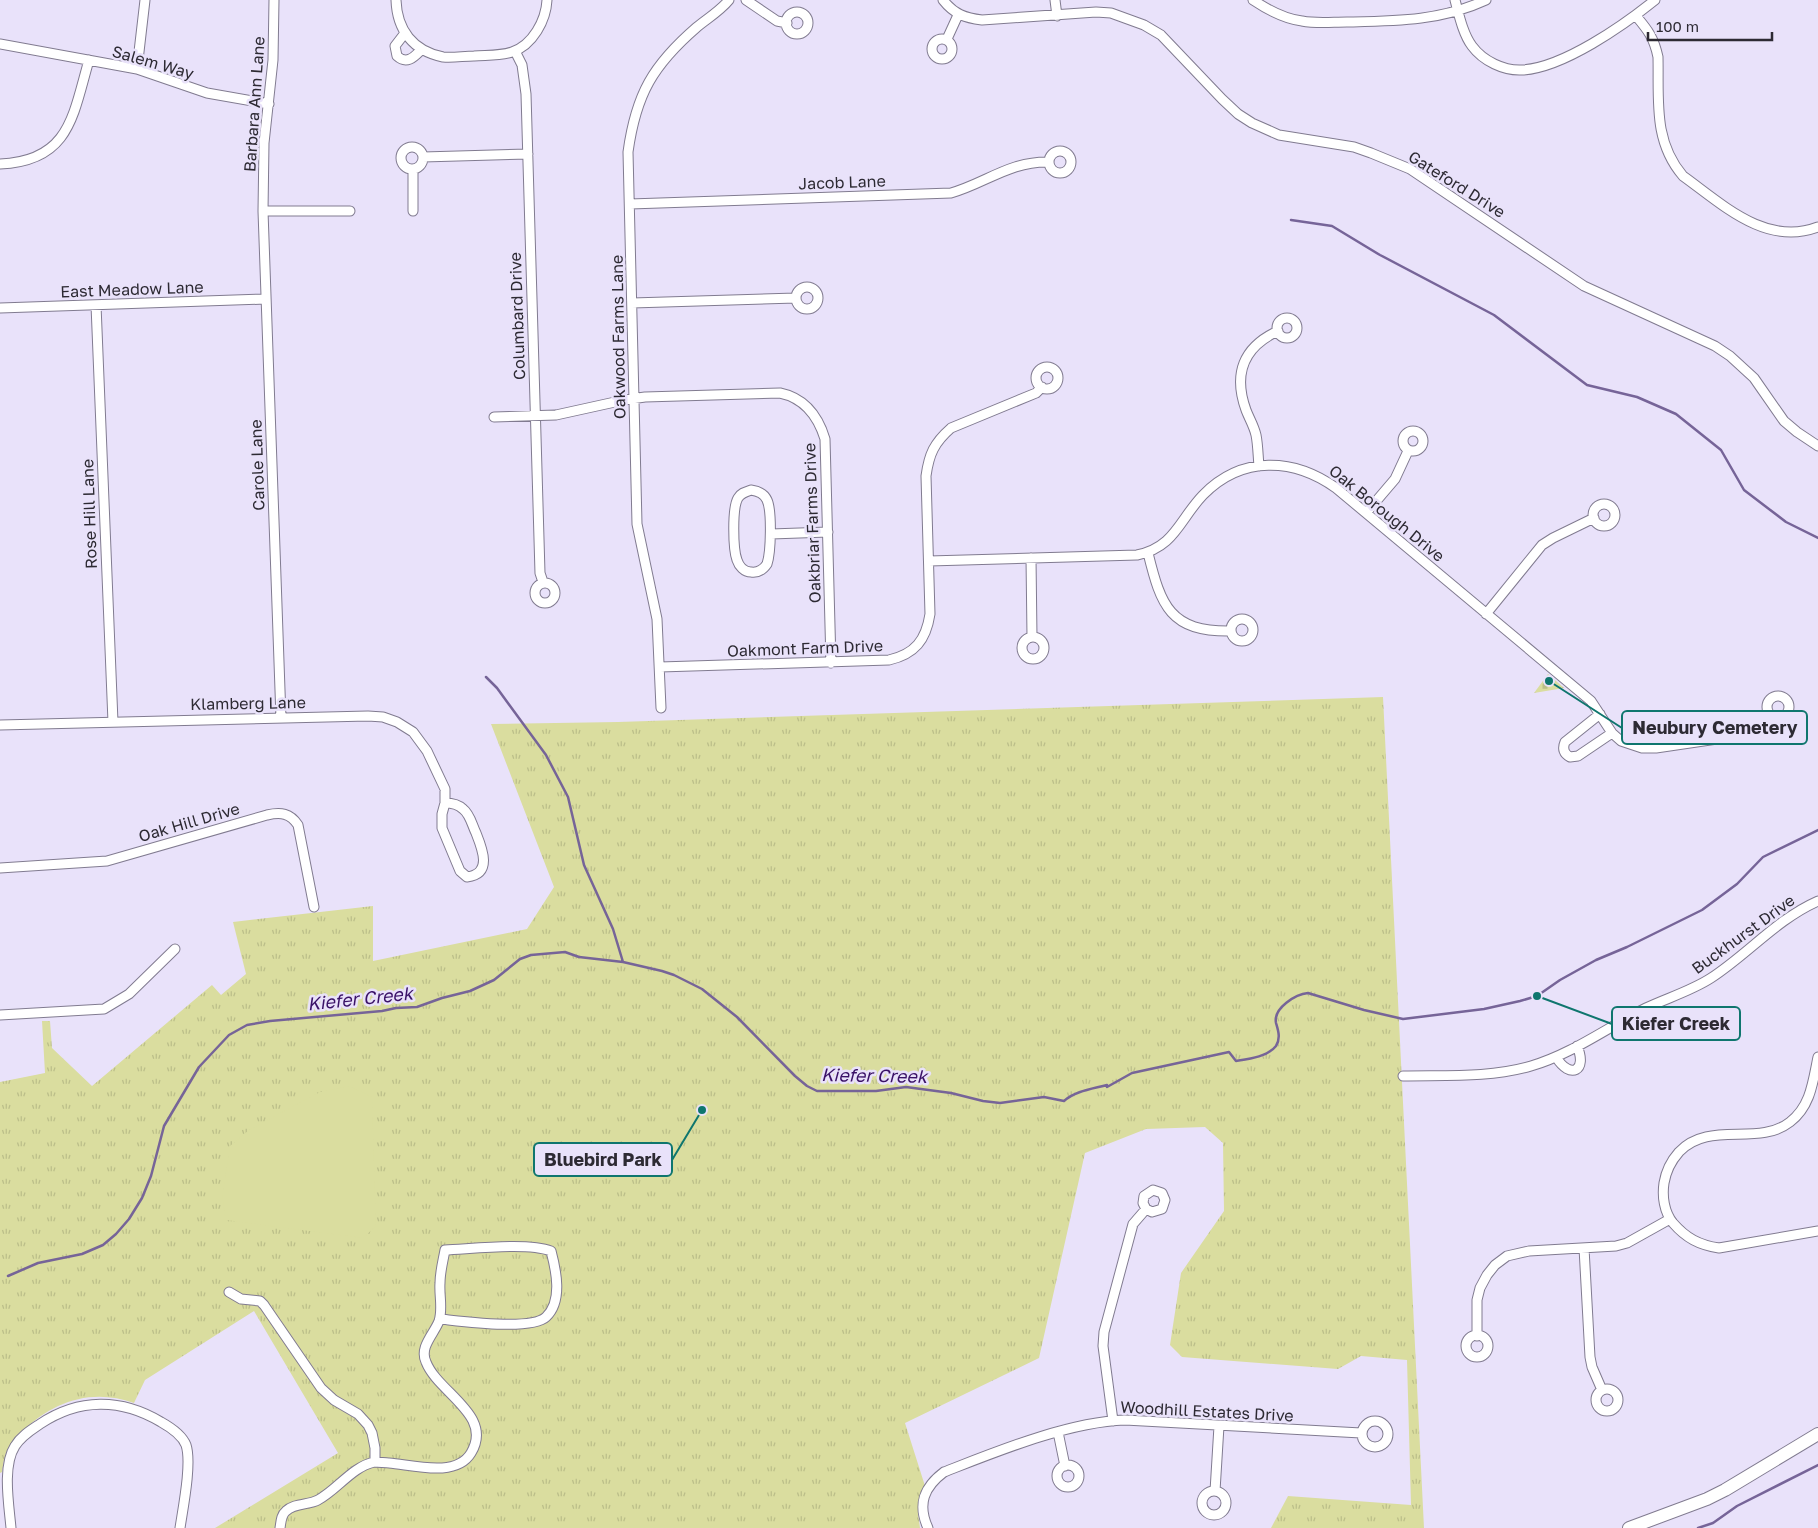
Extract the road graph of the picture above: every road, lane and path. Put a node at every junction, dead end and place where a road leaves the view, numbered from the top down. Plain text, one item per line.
1 (145, 0) edge
2 (274, 0) edge
3 (396, 0) edge
4 (548, 0) edge
5 (729, 0) edge
6 (746, 0) edge
7 (943, 0) edge
8 (1055, 0) edge
9 (1253, 0) edge
10 (1455, 0) edge
11 (1486, 0) edge
12 (1655, 0) edge
13 (1458, 12) junction
14 (958, 15) junction
15 (1057, 16) junction
16 (1636, 16) junction
17 (787, 23) dead end
18 (405, 33) junction
19 (947, 39) dead end
20 (0, 44) edge
21 (421, 50) junction
22 (515, 51) junction
23 (89, 60) junction
24 (137, 69) junction
25 (269, 104) junction
26 (528, 154) junction
27 (424, 158) junction
28 (1049, 162) dead end
29 (0, 164) edge
30 (413, 169) junction
31 (630, 204) junction
32 (263, 211) junction
33 (350, 211) dead end
34 (413, 212) dead end
35 (1818, 227) edge
36 (796, 298) dead end
37 (265, 299) junction
38 (632, 303) junction
39 (96, 305) junction
40 (0, 308) edge
41 (1278, 331) dead end
42 (1042, 387) dead end
43 (635, 398) junction
44 (535, 416) junction
45 (494, 417) dead end
46 (1818, 446) edge
47 (1408, 450) dead end
48 (1259, 466) junction
49 (1366, 513) junction
50 (1594, 518) dead end
51 (828, 532) junction
52 (771, 534) junction
53 (1148, 553) junction
54 (1030, 558) junction
55 (929, 561) junction
56 (543, 582) dead end
57 (1486, 614) junction
58 (1231, 631) dead end
59 (1032, 637) dead end
60 (831, 662) junction
61 (660, 667) junction
62 (661, 708) dead end
63 (1600, 714) junction
64 (1772, 716) dead end
65 (281, 718) junction
66 (112, 722) junction
67 (0, 725) edge
68 (1612, 733) junction
69 (445, 803) junction
70 (0, 868) edge
71 (1818, 900) edge
72 (314, 907) dead end
73 (175, 949) dead end
74 (0, 1015) edge
75 (1577, 1046) junction
76 (1556, 1057) junction
77 (1818, 1057) edge
78 (1403, 1076) dead end
79 (1146, 1209) junction
80 (1670, 1219) junction
81 (1818, 1231) edge
82 (1584, 1248) junction
83 (229, 1292) dead end
84 (440, 1319) junction
85 (1477, 1336) dead end
86 (1602, 1390) dead end
87 (1112, 1421) junction
88 (1219, 1426) junction
89 (1058, 1432) junction
90 (1361, 1434) dead end
91 (1818, 1434) edge
92 (375, 1462) junction
93 (1065, 1466) dead end
94 (1215, 1491) dead end
95 (11, 1528) edge
96 (180, 1528) edge
97 (280, 1528) edge
98 (928, 1528) edge
99 (1629, 1528) edge

1 - 24 street
2 - 25 street, Barbara Ann Lane
3 - 18 street
4 - 22 street
5 - 31 street, Oakwood Farms Lane
6 - 17 street
7 - 14 street
8 - 15 street
9 - 13 street
10 - 13 street
11 - 13 street
12 - 16 street
13 - 16 street
14 - 15 street, Gateford Drive
14 - 19 street
15 - 46 street, Gateford Drive
16 - 35 street
18 - 21 street
18 - 21 street
20 - 23 street, Salem Way
21 - 22 street
22 - 26 street, Columbard Drive
23 - 24 street, Salem Way
23 - 29 street
24 - 25 street, Salem Way
25 - 32 street, Barbara Ann Lane
26 - 27 street
26 - 44 street, Columbard Drive
27 - 30 street
27 - 30 street
28 - 31 street, Jacob Lane
30 - 34 street
31 - 38 street, Oakwood Farms Lane
32 - 33 street
32 - 37 street, Carole Lane
36 - 38 street
37 - 39 street, East Meadow Lane
37 - 65 street, Carole Lane
38 - 43 street, Oakwood Farms Lane
39 - 40 street, East Meadow Lane
39 - 66 street, Rose Hill Lane
41 - 48 street
42 - 55 street, Oakmont Farm Drive
43 - 44 street, Oakbriar Farms Drive
43 - 51 street, Oakbriar Farms Drive
43 - 61 street, Oakwood Farms Lane
44 - 45 street, Oakbriar Farms Drive
44 - 56 street, Columbard Drive
47 - 49 street
48 - 49 street, Oak Borough Drive
48 - 53 street, Oak Borough Drive
49 - 57 street, Oak Borough Drive
50 - 57 street
51 - 52 street
51 - 60 street, Oakbriar Farms Drive
52 - 52 street
53 - 54 street, Oak Borough Drive
53 - 58 street
54 - 55 street, Oak Borough Drive
54 - 59 street
55 - 60 street, Oakmont Farm Drive
57 - 63 street, Oak Borough Drive
60 - 61 street, Oakmont Farm Drive
61 - 62 street, Oakwood Farms Lane
63 - 68 street, Oak Borough Drive
63 - 68 street
64 - 68 street, Oak Borough Drive
65 - 66 street, Klamberg Lane
65 - 69 street, Klamberg Lane
66 - 67 street, Klamberg Lane
69 - 69 street, Klamberg Lane
70 - 72 street, Oak Hill Drive
71 - 75 street, Buckhurst Drive
73 - 74 street
75 - 76 street, Buckhurst Drive
75 - 76 street
76 - 78 street, Buckhurst Drive
77 - 80 street
79 - 79 street
79 - 87 street
80 - 81 street
80 - 82 street
82 - 85 street
82 - 86 street
83 - 92 street
84 - 84 street
84 - 92 street
87 - 88 street, Woodhill Estates Drive
87 - 89 street, Woodhill Estates Drive
88 - 90 street, Woodhill Estates Drive
88 - 94 street
89 - 93 street
89 - 98 street, Woodhill Estates Drive
91 - 99 street
92 - 97 street
95 - 96 street

